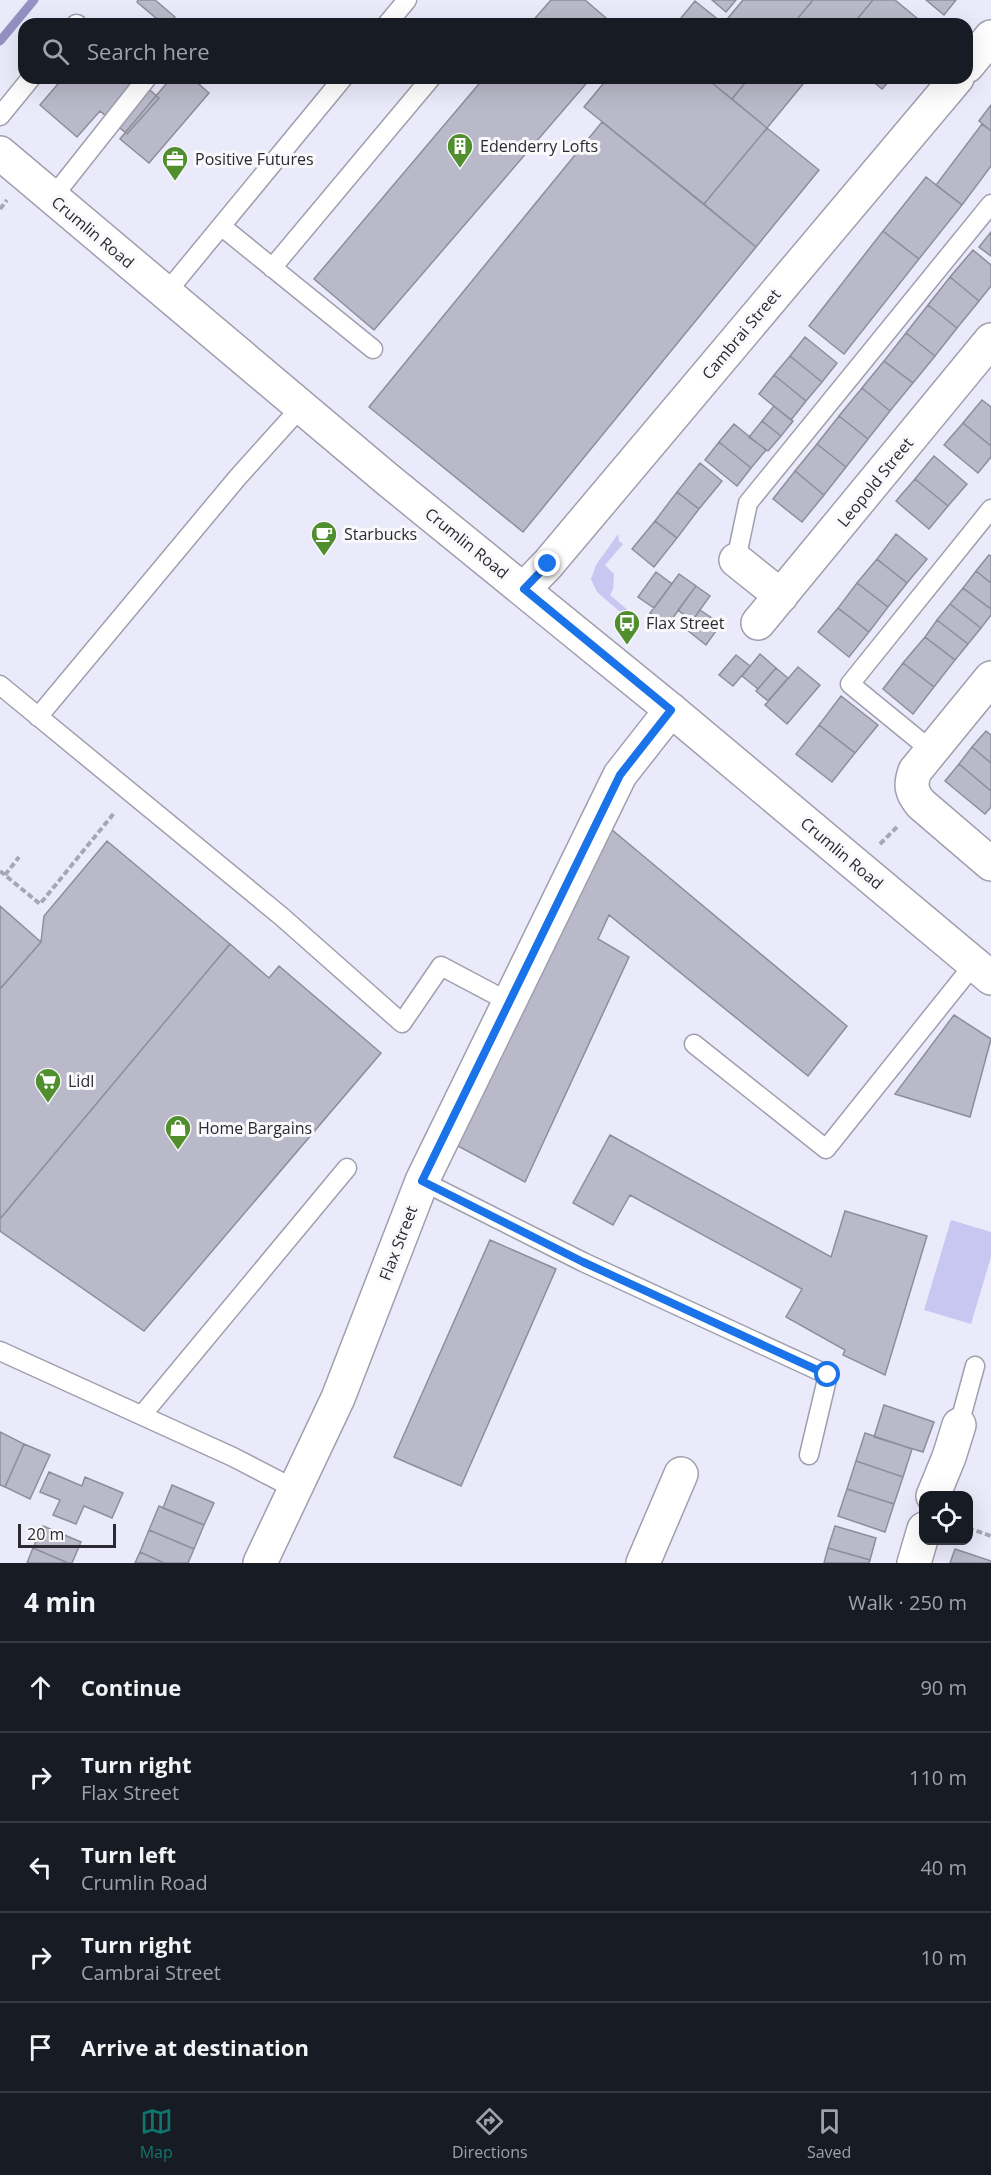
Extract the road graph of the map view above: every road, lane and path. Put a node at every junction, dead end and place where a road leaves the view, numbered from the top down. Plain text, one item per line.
1 (407, 0) edge
2 (392, 18) edge
3 (991, 38) edge
4 (973, 59) edge
5 (26, 84) edge
6 (142, 84) edge
7 (338, 84) edge
8 (426, 84) edge
9 (952, 84) edge
10 (0, 116) edge
11 (0, 153) edge
12 (52, 198) junction
13 (991, 204) edge
14 (221, 226) junction
15 (272, 268) junction
16 (166, 292) junction
17 (991, 340) edge
18 (373, 350) dead end
19 (301, 407) junction
20 (991, 509) edge
21 (736, 560) joint
22 (524, 589) junction
23 (781, 596) junction
24 (758, 623) dead end
25 (991, 678) edge
26 (0, 685) edge
27 (671, 710) junction
28 (38, 717) junction
29 (927, 756) junction
30 (131, 793) junction
31 (902, 822) dead end
32 (880, 844) dead end
33 (988, 854) edge
34 (19, 857) dead end
35 (0, 871) edge
36 (5, 875) junction
37 (983, 971) edge
38 (509, 1002) junction
39 (694, 1044) dead end
40 (347, 1168) dead end
41 (422, 1181) junction
42 (0, 1351) edge
43 (975, 1366) dead end
44 (142, 1415) junction
45 (958, 1425) joint
46 (809, 1455) dead end
47 (681, 1474) dead end
48 (295, 1489) junction
49 (935, 1491) edge
50 (973, 1529) edge
51 (991, 1536) edge
52 (919, 1545) edge
53 (260, 1563) edge
54 (643, 1563) edge
55 (914, 1563) edge

1 - 2 lane
3 - 4 street
5 - 10 lane
6 - 12 lane
7 - 14 lane
8 - 15 lane
9 - 22 street, Cambrai Street
11 - 12 street, Crumlin Road
12 - 16 street, Crumlin Road
13 - 21 lane
14 - 15 lane
14 - 16 lane
15 - 18 lane
16 - 19 street, Crumlin Road
17 - 23 street, Leopold Street
19 - 22 street, Crumlin Road
19 - 28 lane
20 - 29 lane
21 - 23 street
22 - 27 street, Crumlin Road
23 - 24 street, Leopold Street
25 - 29 street
26 - 28 lane
27 - 37 street, Crumlin Road
27 - 38 street, Flax Street
28 - 30 lane
29 - 33 street
30 - 36 path
30 - 38 lane
31 - 32 path
34 - 36 path
35 - 36 path
37 - 39 lane
38 - 41 street, Flax Street
40 - 44 lane
41 - 46 lane
41 - 48 street, Flax Street
42 - 44 lane
43 - 45 lane
44 - 48 lane
45 - 49 street
47 - 54 street
48 - 53 street, Flax Street
50 - 51 path
52 - 55 street

